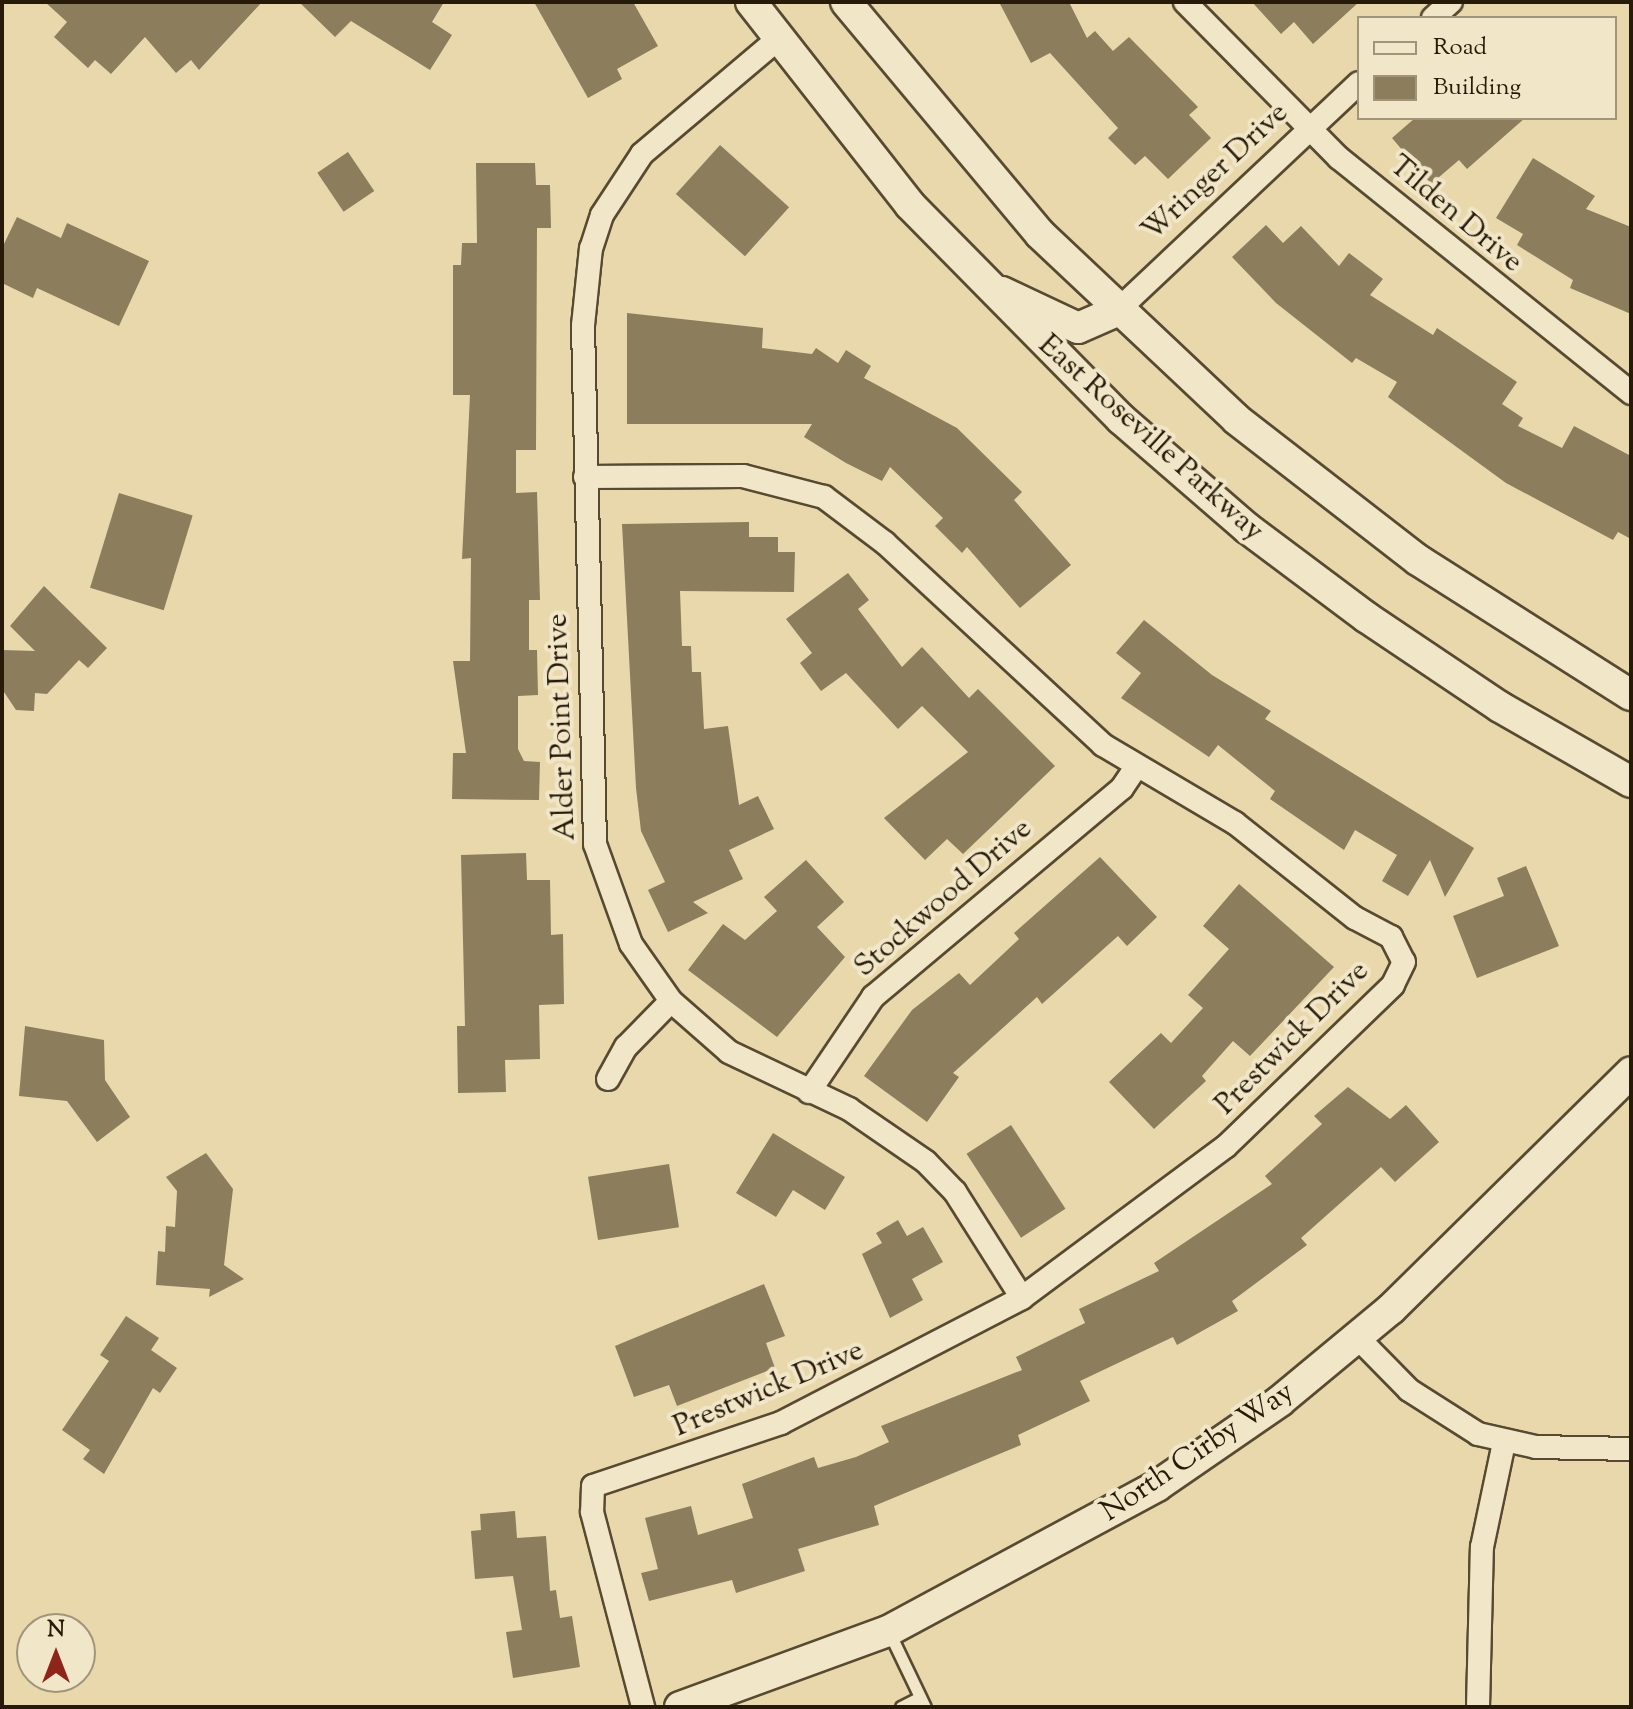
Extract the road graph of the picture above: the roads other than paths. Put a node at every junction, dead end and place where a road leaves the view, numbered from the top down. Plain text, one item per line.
1 (751, 2) edge
2 (846, 2) edge
3 (1185, 2) edge
4 (1451, 2) edge
5 (1435, 16) edge
6 (778, 39) junction
7 (1357, 85) edge
8 (1307, 129) junction
9 (982, 283) junction
10 (1117, 311) junction
11 (1631, 393) edge
12 (585, 477) junction
13 (1631, 695) edge
14 (1136, 767) junction
15 (1631, 782) edge
16 (671, 1001) junction
17 (1631, 1072) edge
18 (608, 1079) dead end
19 (809, 1092) junction
20 (1022, 1298) junction
21 (1357, 1337) junction
22 (1504, 1443) junction
23 (1631, 1449) edge
24 (888, 1631) junction
25 (922, 1703) edge
26 (643, 1707) edge
27 (680, 1707) edge
28 (901, 1707) edge
29 (1478, 1707) edge

1 - 6 main road, East Roseville Parkway
2 - 10 main road
3 - 8 street, Tilden Drive
4 - 5 street
6 - 9 main road, East Roseville Parkway
6 - 12 street, Alder Point Drive
7 - 8 street, Wringer Drive
8 - 10 street, Wringer Drive
8 - 11 street, Tilden Drive
9 - 10 main road
9 - 15 main road, East Roseville Parkway
10 - 13 main road
12 - 14 street, Prestwick Drive
12 - 16 street, Alder Point Drive
14 - 19 street, Stockwood Drive
14 - 20 street, Prestwick Drive
16 - 18 street
16 - 19 street, Alder Point Drive
17 - 21 main road, North Cirby Way
19 - 20 street, Alder Point Drive
20 - 26 street, Prestwick Drive
21 - 22 street
21 - 24 main road, North Cirby Way
22 - 23 street
22 - 29 street
24 - 25 lane
24 - 27 main road, North Cirby Way
25 - 28 lane

